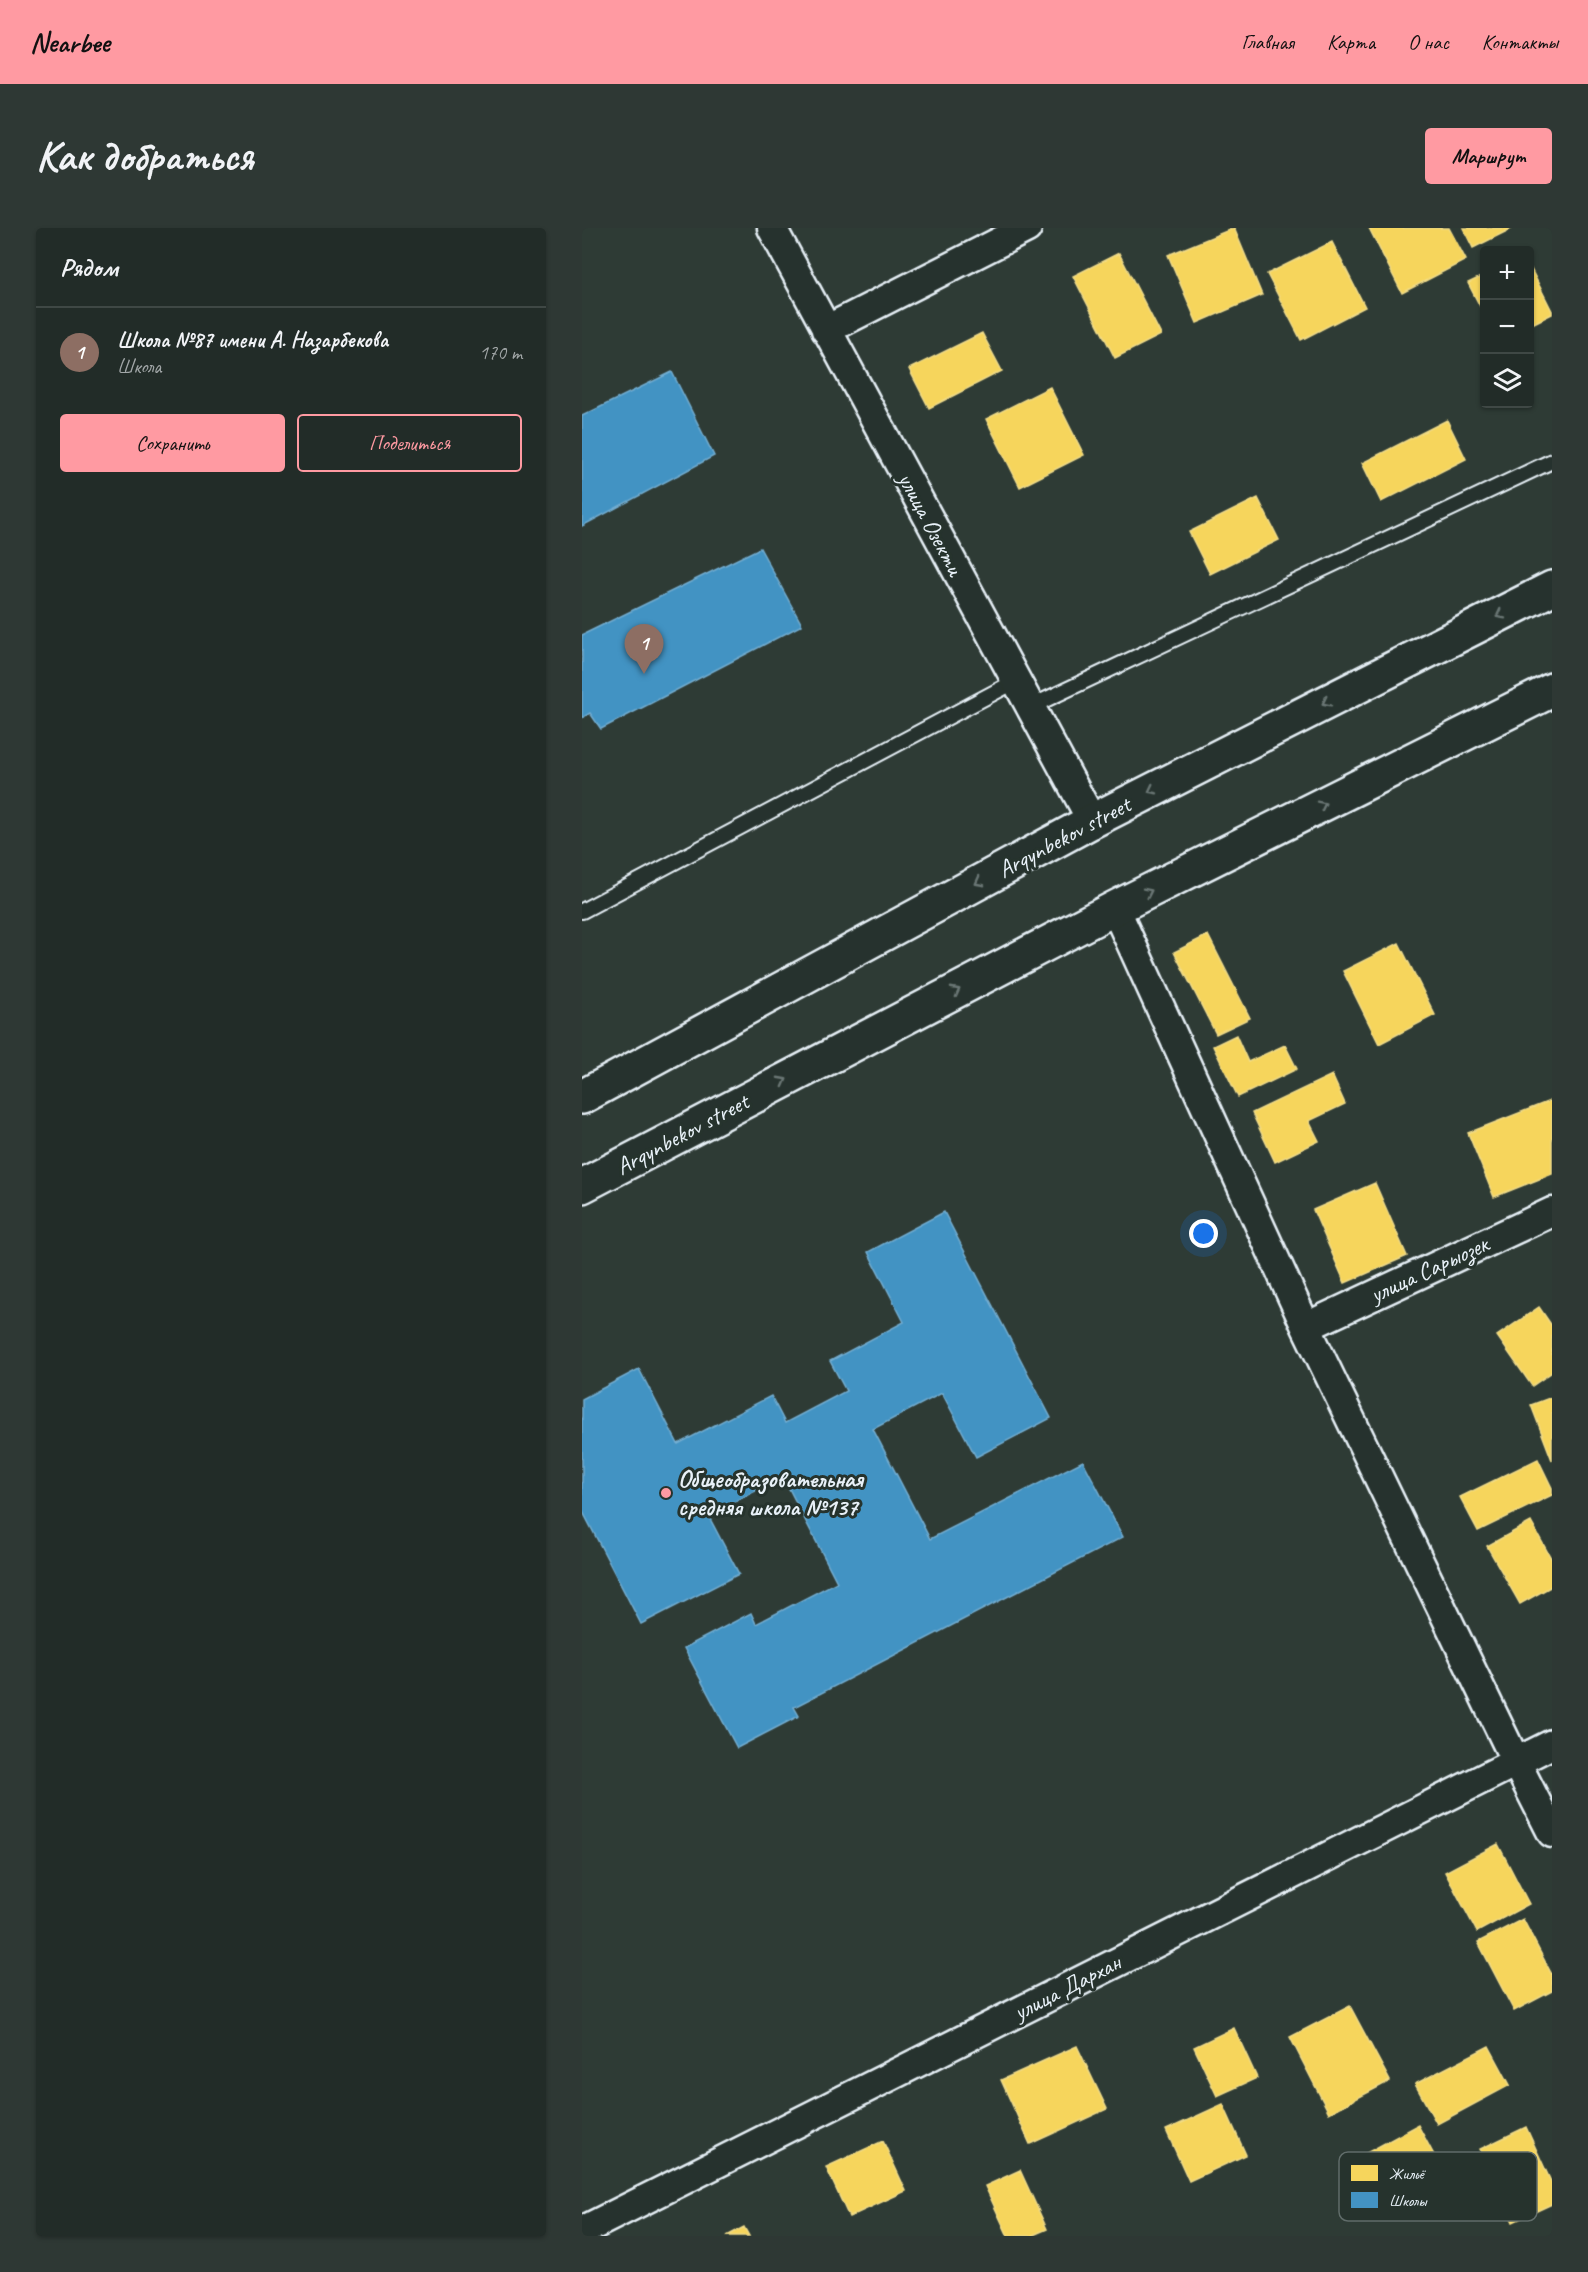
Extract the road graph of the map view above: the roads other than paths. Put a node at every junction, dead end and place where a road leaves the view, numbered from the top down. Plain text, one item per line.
1 (772, 228) edge
2 (1027, 228) edge
3 (826, 330) junction
4 (1552, 461) edge
5 (1552, 588) edge
6 (1016, 681) junction
7 (1552, 690) edge
8 (1030, 707) junction
9 (1092, 821) junction
10 (1115, 908) junction
11 (582, 911) edge
12 (582, 1097) edge
13 (582, 1186) edge
14 (1552, 1212) edge
15 (1306, 1327) junction
16 (1552, 1744) edge
17 (1516, 1762) junction
18 (1552, 1833) edge
19 (582, 2231) edge

1 - 3 street, улица Озекти
2 - 3 street
3 - 6 street, улица Озекти
4 - 8 lane
5 -> 9 main road, Arqynbekov street
6 - 8 street, улица Озекти
6 - 11 lane
10 -> 7 main road, Arqynbekov street
8 - 9 street, улица Озекти
9 -> 12 main road, Arqynbekov street
13 -> 10 main road, Arqynbekov street
10 - 15 street
14 - 15 street, улица Сарыозек
15 - 17 street
16 - 17 street, улица Дархан
17 - 18 street
17 - 19 street, улица Дархан

